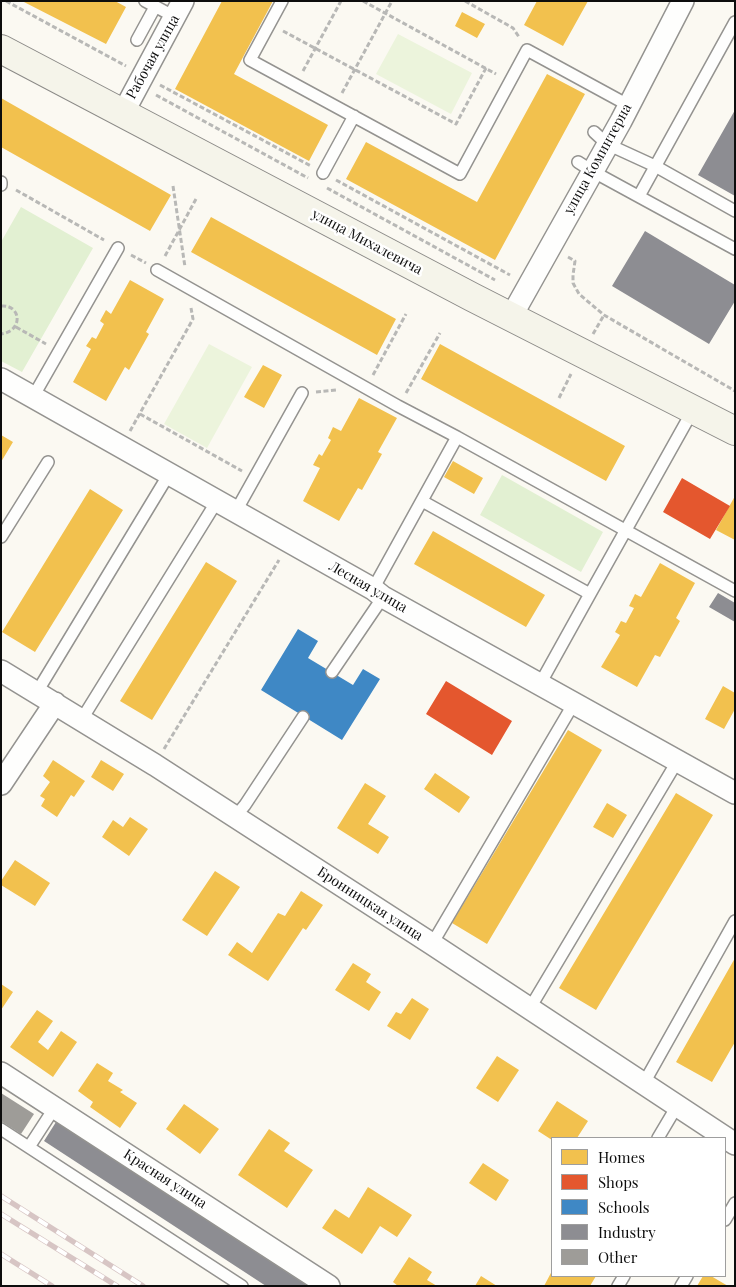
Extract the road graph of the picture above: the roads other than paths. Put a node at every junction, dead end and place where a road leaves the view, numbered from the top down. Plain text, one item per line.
1 (282, 1) edge
2 (683, 1) edge
3 (150, 4) edge
4 (179, 9) edge
5 (735, 22) edge
6 (137, 40) dead end
7 (1, 50) edge
8 (628, 105) junction
9 (123, 113) junction
10 (354, 116) junction
11 (600, 138) junction
12 (585, 166) junction
13 (655, 166) junction
14 (323, 173) road end
15 (639, 196) junction
16 (735, 211) edge
17 (118, 248) road end
18 (735, 249) edge
19 (157, 270) road end
20 (511, 317) junction
21 (1, 378) edge
22 (302, 393) dead end
23 (33, 396) junction
24 (693, 410) junction
25 (735, 431) edge
26 (457, 437) junction
27 (48, 462) dead end
28 (169, 474) junction
29 (217, 501) junction
30 (422, 501) junction
31 (236, 511) junction
32 (626, 531) junction
33 (1, 537) edge
34 (735, 591) edge
35 (378, 593) junction
36 (590, 594) junction
37 (1, 670) edge
38 (332, 672) dead end
39 (540, 684) junction
40 (46, 698) junction
41 (574, 703) junction
42 (303, 716) dead end
43 (82, 719) junction
44 (678, 760) junction
45 (1, 784) edge
46 (735, 793) edge
47 (235, 817) junction
48 (735, 921) edge
49 (432, 944) junction
50 (530, 1008) junction
51 (1, 1073) edge
52 (644, 1083) junction
53 (677, 1106) junction
54 (55, 1107) junction
55 (1, 1129) edge
56 (659, 1137) edge
57 (724, 1137) edge
58 (29, 1147) junction
59 (735, 1203) edge
60 (726, 1218) edge
61 (242, 1286) edge
62 (329, 1286) edge

1 - 10 lane
2 - 8 street, улица Коминтерна
3 - 4 lane
3 - 6 lane
4 - 9 street, Рабочая улица
5 - 13 lane
7 - 9 main road, улица Михалевича
8 - 10 lane
8 - 11 street, улица Коминтерна
9 - 20 main road, улица Михалевича
10 - 14 lane
11 - 12 street, улица Коминтерна
11 - 13 lane
12 - 15 lane
12 - 20 street, улица Коминтерна
13 - 15 lane
13 - 16 lane
15 - 18 lane
17 - 23 lane
19 - 26 lane
20 - 24 main road, улица Михалевича
21 - 23 street, Лесная улица
22 - 31 lane
23 - 28 street, Лесная улица
24 - 25 main road, улица Михалевича
24 - 32 lane
26 - 30 lane
26 - 32 lane
27 - 33 lane
28 - 29 street, Лесная улица
28 - 40 lane
29 - 31 street, Лесная улица
29 - 43 lane
30 - 35 lane
30 - 36 lane
31 - 35 street, Лесная улица
32 - 34 lane
32 - 36 lane
35 - 38 lane
35 - 39 street, Лесная улица
36 - 39 lane
37 - 40 street, Бронницкая улица
39 - 41 street, Лесная улица
40 - 43 street, Бронницкая улица
40 - 45 street
41 - 44 street, Лесная улица
41 - 49 lane
42 - 47 lane
43 - 47 street, Бронницкая улица
44 - 46 street, Лесная улица
44 - 50 lane
47 - 49 street, Бронницкая улица
48 - 52 lane
49 - 50 street, Бронницкая улица
50 - 52 street, Бронницкая улица
51 - 54 street, Красная улица
52 - 53 street, Бронницкая улица
53 - 56 lane
53 - 57 street, Бронницкая улица
54 - 58 lane
54 - 62 street, Красная улица
55 - 58 lane
58 - 61 lane
59 - 60 lane

